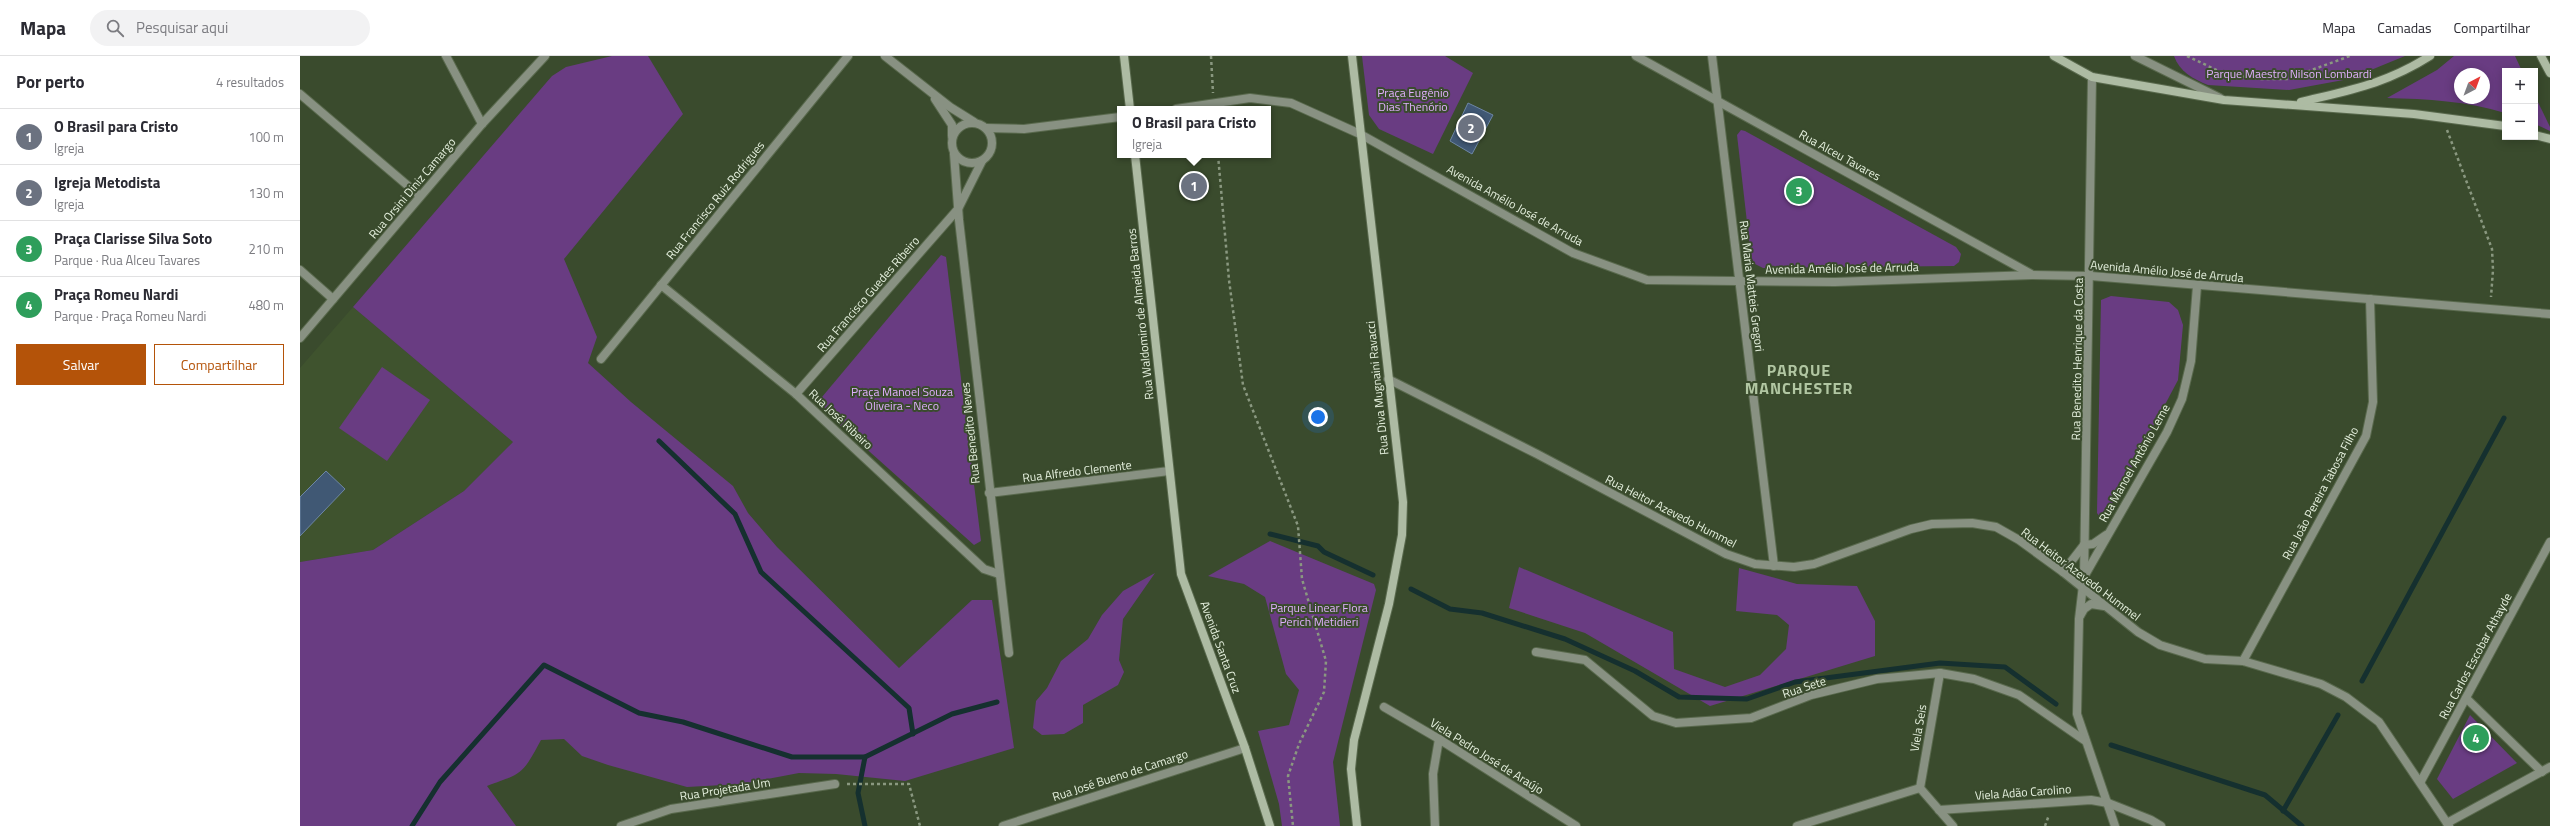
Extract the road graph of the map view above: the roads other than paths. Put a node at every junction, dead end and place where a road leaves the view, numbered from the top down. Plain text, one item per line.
1 (446, 56) edge
2 (545, 56) edge
3 (848, 56) edge
4 (885, 56) edge
5 (1124, 56) edge
6 (1352, 56) edge
7 (1636, 56) edge
8 (1712, 56) edge
9 (2054, 56) edge
10 (2134, 56) edge
11 (2430, 56) edge
12 (2541, 56) edge
13 (2550, 73) edge
14 (2092, 77) junction
15 (928, 90) junction
16 (300, 94) edge
17 (1716, 100) junction
18 (2224, 100) junction
19 (2292, 104) junction
20 (1130, 106) edge
21 (1198, 106) edge
22 (1117, 117) edge
23 (482, 124) junction
24 (978, 124) junction
25 (2502, 126) edge
26 (986, 128) junction
27 (1360, 134) junction
28 (2538, 136) edge
29 (952, 137) junction
30 (2550, 139) edge
31 (954, 154) junction
32 (1135, 158) edge
33 (982, 161) junction
34 (420, 196) junction
35 (958, 209) junction
36 (300, 270) edge
37 (2032, 275) junction
38 (2091, 276) junction
39 (1739, 281) junction
40 (661, 285) junction
41 (2197, 286) junction
42 (333, 299) junction
43 (2370, 299) junction
44 (2550, 314) edge
45 (300, 338) edge
46 (601, 359) dead end
47 (1388, 379) junction
48 (796, 394) junction
49 (1169, 471) junction
50 (989, 493) junction
51 (2109, 533) junction
52 (2550, 542) edge
53 (2084, 545) junction
54 (1774, 566) junction
55 (2064, 572) junction
56 (999, 574) junction
57 (2084, 577) junction
58 (2081, 586) junction
59 (2106, 607) junction
60 (2079, 619) junction
61 (1536, 652) dead end
62 (1009, 653) dead end
63 (2243, 661) junction
64 (1940, 673) junction
65 (2466, 698) junction
66 (1384, 707) dead end
67 (1439, 739) junction
68 (2084, 740) junction
69 (1245, 748) junction
70 (2550, 767) edge
71 (2542, 772) junction
72 (2421, 781) junction
73 (835, 784) dead end
74 (1920, 788) junction
75 (2108, 803) junction
76 (1939, 810) junction
77 (1567, 823) edge
78 (2448, 824) edge
79 (621, 826) edge
80 (1003, 826) edge
81 (1270, 826) edge
82 (1357, 826) edge
83 (1435, 826) edge
84 (1576, 826) edge
85 (1797, 826) edge
86 (1953, 826) edge
87 (2115, 826) edge
88 (2161, 826) edge

1 - 23 street
2 - 23 street, Rua Orsini Diniz Camargo
3 - 40 street, Rua Francisco Ruiz Rodrigues
4 - 15 street
5 - 20 main road
6 - 27 main road, Rua Diva Mugnaini Ravacci
7 - 17 street, Rua Alceu Tavares
8 - 17 street, Rua Maria Matteis Gregori
9 - 14 main road
10 - 18 street
11 - 19 main road
12 - 13 main road
14 - 18 main road
14 - 38 street, Rua Benedito Henrique da Costa
15 - 24 street
15 - 29 street
16 - 34 street
17 - 37 street, Rua Alceu Tavares
17 - 39 street, Rua Maria Matteis Gregori
18 - 19 main road
19 - 25 main road
21 - 27 street, Avenida Amélio José de Arruda
22 - 26 street
23 - 34 street, Rua Orsini Diniz Camargo
24 - 26 street
24 - 29 street
26 - 33 street
27 - 39 street, Avenida Amélio José de Arruda
27 - 47 main road, Rua Diva Mugnaini Ravacci
28 - 30 main road
29 - 31 street
31 - 33 street
31 - 35 street, Rua Benedito Neves
32 - 49 main road, Rua Waldomiro de Almeida Barros
33 - 35 street
34 - 42 street, Rua Orsini Diniz Camargo
35 - 48 street, Rua Francisco Guedes Ribeiro
35 - 50 street, Rua Benedito Neves
36 - 42 street
37 - 38 street, Avenida Amélio José de Arruda
37 - 39 street, Avenida Amélio José de Arruda
38 - 41 street, Avenida Amélio José de Arruda
38 - 53 street, Rua Benedito Henrique da Costa
39 - 54 street, Rua Maria Matteis Gregori
40 - 46 street, Rua Francisco Ruiz Rodrigues
40 - 48 street, Rua José Ribeiro
41 - 43 street, Avenida Amélio José de Arruda
41 - 51 street, Rua Manoel Antônio Leme
42 - 45 street, Rua Orsini Diniz Camargo
43 - 44 street, Avenida Amélio José de Arruda
43 - 63 street, Rua João Pereira Tabosa Filho
47 - 54 street, Rua Heitor Azevedo Hummel
47 - 82 main road, Rua Diva Mugnaini Ravacci
48 - 56 street, Rua José Ribeiro
49 - 50 street, Rua Alfredo Clemente
49 - 69 main road, Avenida Santa Cruz
50 - 56 street, Rua Benedito Neves
51 - 53 street, Rua Manoel Antônio Leme
51 - 57 street, Rua Manoel Antônio Leme
52 - 65 street, Rua Carlos Escobar Athayde
53 - 55 street
53 - 57 street, Rua Benedito Henrique da Costa
54 - 55 street, Rua Heitor Azevedo Hummel
55 - 58 street, Rua Heitor Azevedo Hummel
56 - 62 street, Rua Benedito Neves
57 - 58 street, Rua Benedito Henrique da Costa
58 - 59 street, Rua Heitor Azevedo Hummel
58 - 60 street, Rua Benedito Henrique da Costa
59 - 60 street
59 - 63 street, Rua Heitor Azevedo Hummel
60 - 68 street, Rua Benedito Henrique da Costa
61 - 64 street, Rua Sete
63 - 72 street, Rua Heitor Azevedo Hummel
64 - 68 street, Rua Sete
64 - 74 street, Viela Seis
65 - 71 street
65 - 72 street, Rua Carlos Escobar Athayde
66 - 67 street, Viela Pedro José de Araújo
67 - 77 street, Viela Pedro José de Araújo
67 - 83 street
68 - 75 street, Rua Benedito Henrique da Costa
69 - 80 street, Rua José Bueno de Camargo
69 - 81 main road, Avenida Santa Cruz
70 - 71 street
71 - 78 street
72 - 78 street, Rua Heitor Azevedo Hummel
73 - 79 street, Rua Projetada Um
74 - 76 street
74 - 85 street
75 - 76 street, Viela Adão Carolino
75 - 87 street, Rua Benedito Henrique da Costa
75 - 88 street, Viela Adão Carolino
76 - 86 street
77 - 84 street, Viela Pedro José de Araújo

